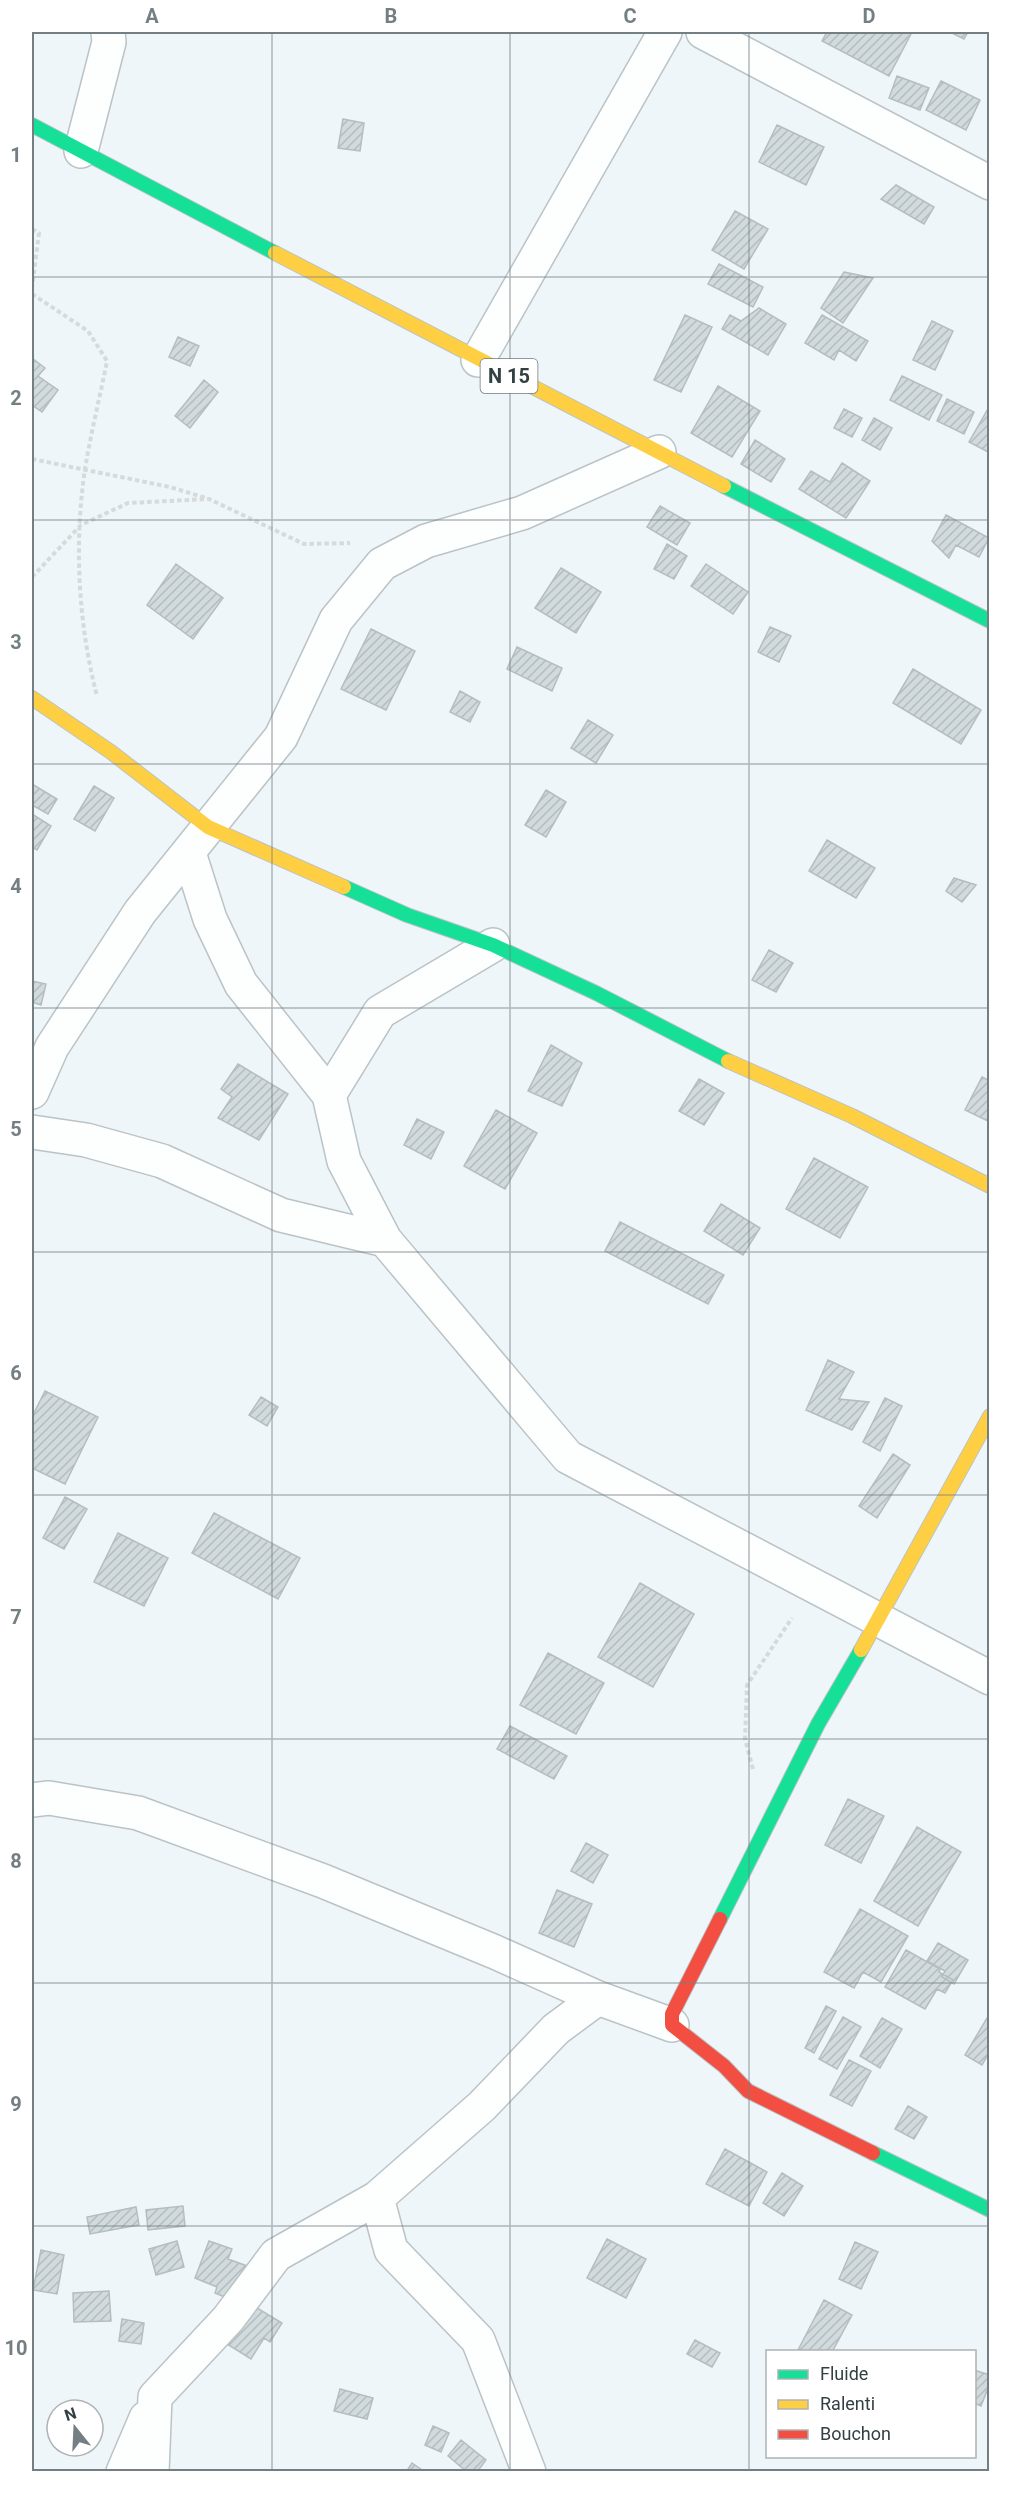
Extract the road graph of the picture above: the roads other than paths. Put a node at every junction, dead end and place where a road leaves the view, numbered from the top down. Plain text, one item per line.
1 (665, 32) edge
2 (704, 32) edge
3 (104, 35) edge
4 (49, 138) edge
5 (990, 183) edge
6 (478, 360) junction
7 (659, 452) junction
8 (990, 621) edge
9 (32, 698) edge
10 (208, 826) junction
11 (189, 853) junction
12 (493, 945) junction
13 (32, 1092) edge
14 (329, 1095) junction
15 (32, 1132) edge
16 (990, 1186) edge
17 (385, 1240) junction
18 (990, 1416) edge
19 (878, 1620) junction
20 (990, 1678) edge
21 (32, 1800) edge
22 (598, 1998) junction
23 (672, 2025) junction
24 (377, 2198) junction
25 (990, 2210) edge
26 (155, 2397) junction
27 (123, 2472) edge
28 (152, 2472) edge
29 (529, 2472) edge

1 - 6 street
2 - 5 street
3 - 4 street
4 - 6 street, N 15
6 - 7 street, N 15
7 - 8 street, N 15
7 - 10 street
9 - 10 street
10 - 11 street
10 - 12 street
11 - 13 street
11 - 14 street
12 - 14 street
12 - 16 street
14 - 17 street
15 - 17 street
17 - 19 street
18 - 19 street
19 - 20 street
19 - 23 street
21 - 22 street
22 - 23 street
22 - 24 street
23 - 25 street
24 - 26 street
24 - 29 street
26 - 27 street
26 - 28 street

